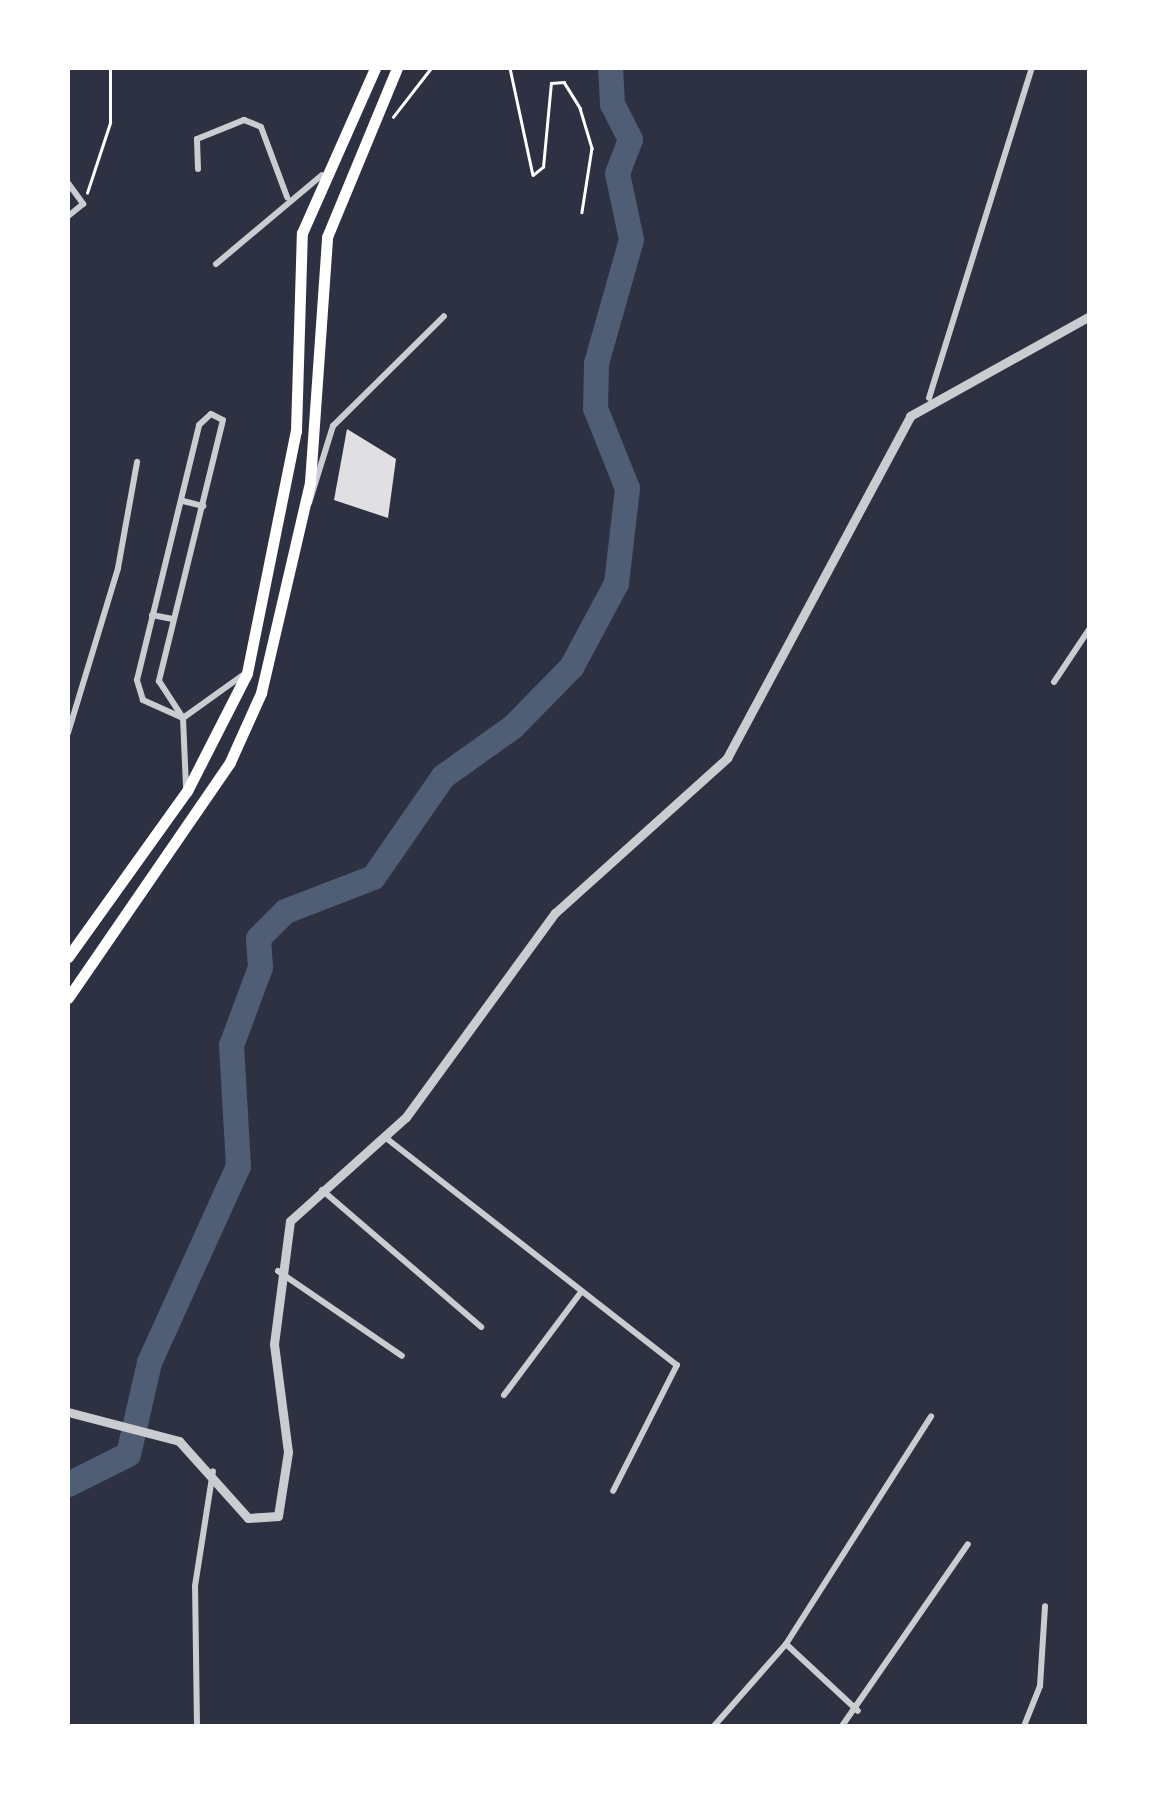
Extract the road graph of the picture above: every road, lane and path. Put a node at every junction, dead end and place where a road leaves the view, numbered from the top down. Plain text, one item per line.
1 (110, 68) edge
2 (374, 68) edge
3 (397, 68) edge
4 (431, 68) edge
5 (510, 68) edge
6 (1032, 68) edge
7 (370, 132) junction
8 (198, 169) dead end
9 (322, 175) junction
10 (68, 183) edge
11 (287, 197) junction
12 (84, 204) junction
13 (582, 212) dead end
14 (68, 216) edge
15 (216, 264) dead end
16 (444, 316) dead end
17 (1090, 316) edge
18 (929, 398) junction
19 (198, 430) junction
20 (218, 437) junction
21 (137, 462) dead end
22 (183, 501) junction
23 (203, 506) junction
24 (304, 513) junction
25 (152, 615) junction
26 (173, 620) junction
27 (1090, 628) edge
28 (247, 673) junction
29 (1054, 682) dead end
30 (183, 718) junction
31 (68, 733) edge
32 (186, 791) junction
33 (68, 957) edge
34 (68, 998) edge
35 (386, 1138) junction
36 (322, 1189) junction
37 (278, 1270) junction
38 (581, 1292) junction
39 (481, 1326) dead end
40 (402, 1356) dead end
41 (504, 1394) dead end
42 (68, 1412) edge
43 (931, 1416) dead end
44 (213, 1471) junction
45 (613, 1491) dead end
46 (968, 1544) dead end
47 (1045, 1606) dead end
48 (786, 1644) junction
49 (858, 1711) junction
50 (197, 1726) edge
51 (714, 1726) edge
52 (842, 1726) edge
53 (1024, 1726) edge

1 - 12 path
2 - 9 main road
3 - 7 main road
4 - 7 path
5 - 13 path
6 - 18 street
7 - 24 main road
8 - 11 street
9 - 11 street
9 - 28 main road
10 - 12 street
11 - 15 street
12 - 14 street
16 - 24 street
17 - 18 street
18 - 35 street
19 - 20 street
19 - 20 street
19 - 22 street
20 - 23 street
21 - 31 street
22 - 23 street
22 - 25 street
23 - 26 street
24 - 34 main road
25 - 26 street
25 - 30 street
26 - 30 street
27 - 29 street
28 - 30 street
28 - 32 main road
30 - 32 street
32 - 33 main road
35 - 36 street
35 - 38 street
36 - 37 street
36 - 39 street
37 - 40 street
37 - 44 street
38 - 41 street
38 - 45 street
42 - 44 street
43 - 48 street
44 - 50 street
46 - 49 street
47 - 53 street
48 - 49 street
48 - 51 street
49 - 52 street

